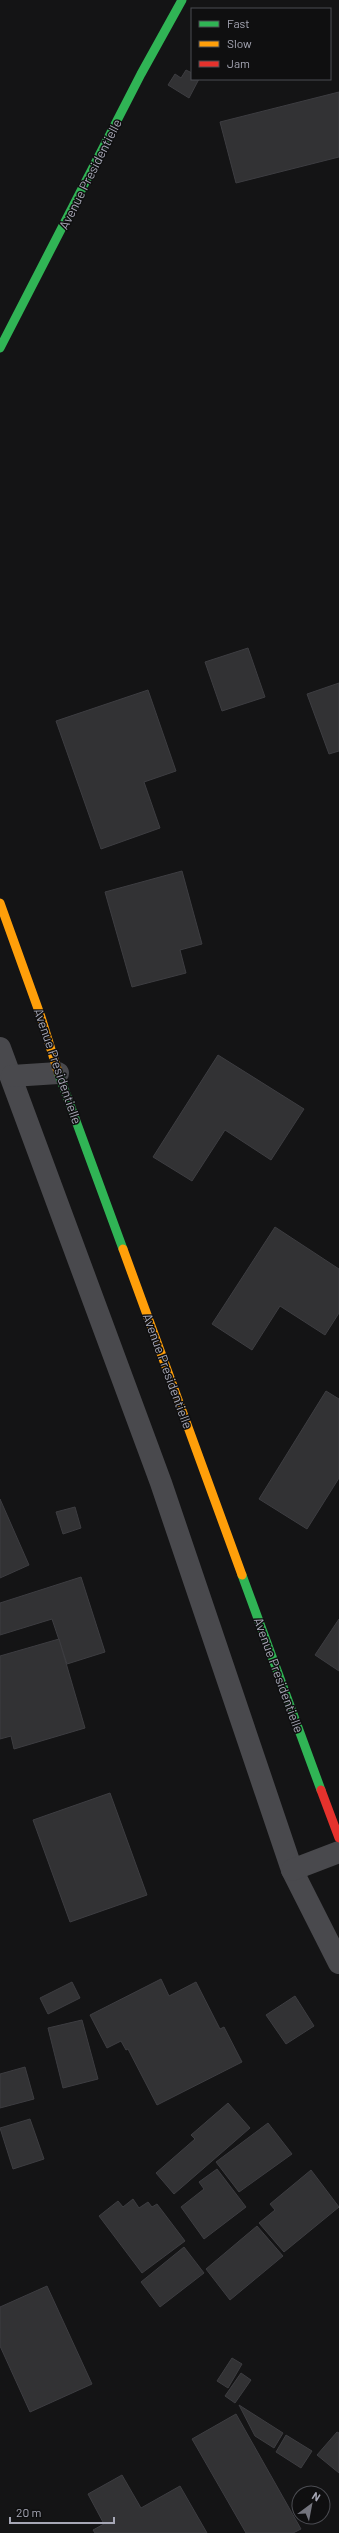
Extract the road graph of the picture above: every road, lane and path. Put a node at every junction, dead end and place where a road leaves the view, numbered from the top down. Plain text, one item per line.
1 (182, 0) edge
2 (0, 348) edge
3 (0, 903) edge
4 (0, 1048) edge
5 (58, 1073) junction
6 (12, 1076) junction
7 (339, 1838) edge
8 (339, 1852) edge
9 (292, 1870) junction
10 (339, 1963) edge

1 - 2 street, Avenue Presidentielle
3 - 5 street, Avenue Presidentielle
4 - 6 street
5 - 6 street
5 - 7 street, Avenue Presidentielle
6 - 9 street
8 - 9 street
9 - 10 street

